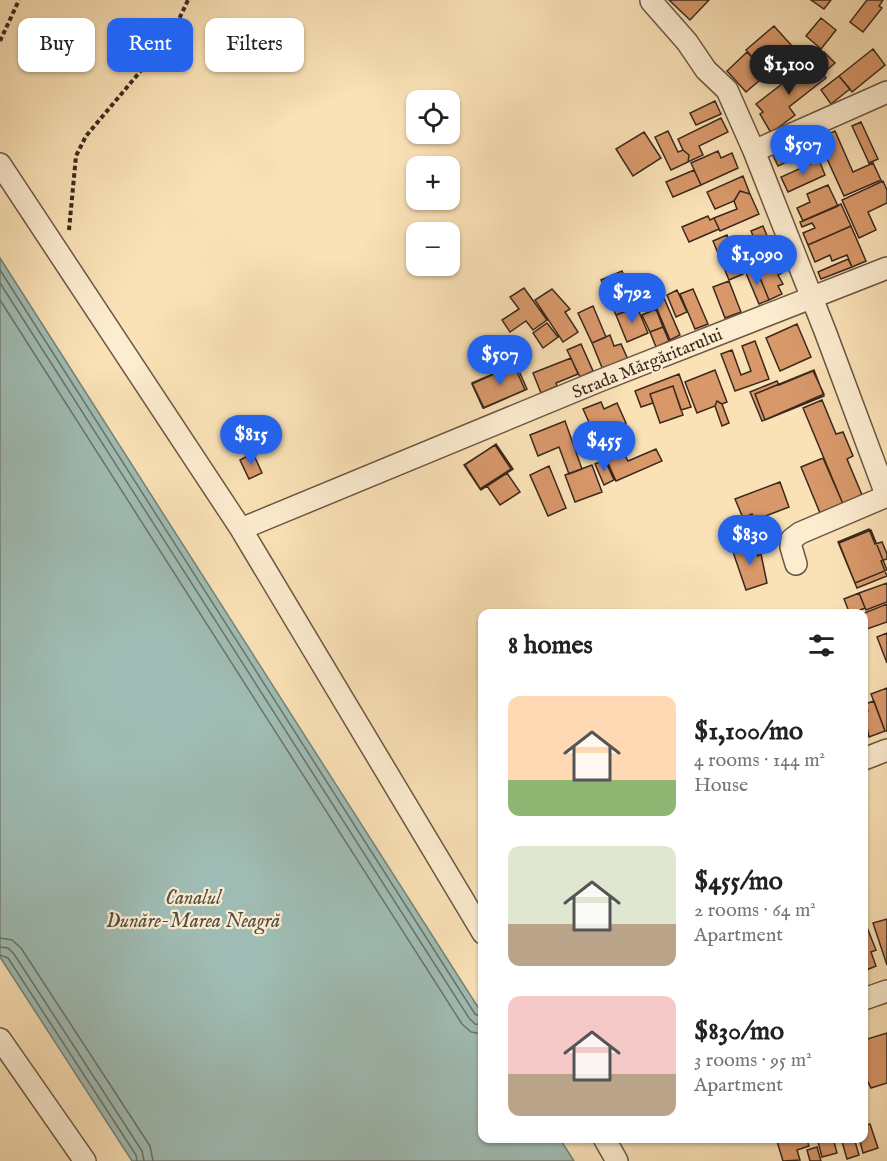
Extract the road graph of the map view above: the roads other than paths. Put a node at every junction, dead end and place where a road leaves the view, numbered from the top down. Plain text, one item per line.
1 (651, 1) edge
2 (887, 92) edge
3 (754, 151) junction
4 (0, 164) edge
5 (887, 267) edge
6 (812, 297) junction
7 (887, 496) edge
8 (241, 529) junction
9 (796, 564) dead end
10 (887, 750) edge
11 (868, 757) edge
12 (478, 925) edge
13 (887, 991) edge
14 (868, 998) edge
15 (0, 1039) edge
16 (607, 1143) edge
17 (85, 1161) edge
18 (617, 1161) edge

1 - 3 street
2 - 3 street
3 - 6 street
4 - 8 street
5 - 6 street, Strada Mărgăritarului
6 - 7 street
6 - 8 street, Strada Mărgăritarului
7 - 9 street
8 - 12 street
10 - 11 street
13 - 14 street
15 - 17 street
16 - 18 street

